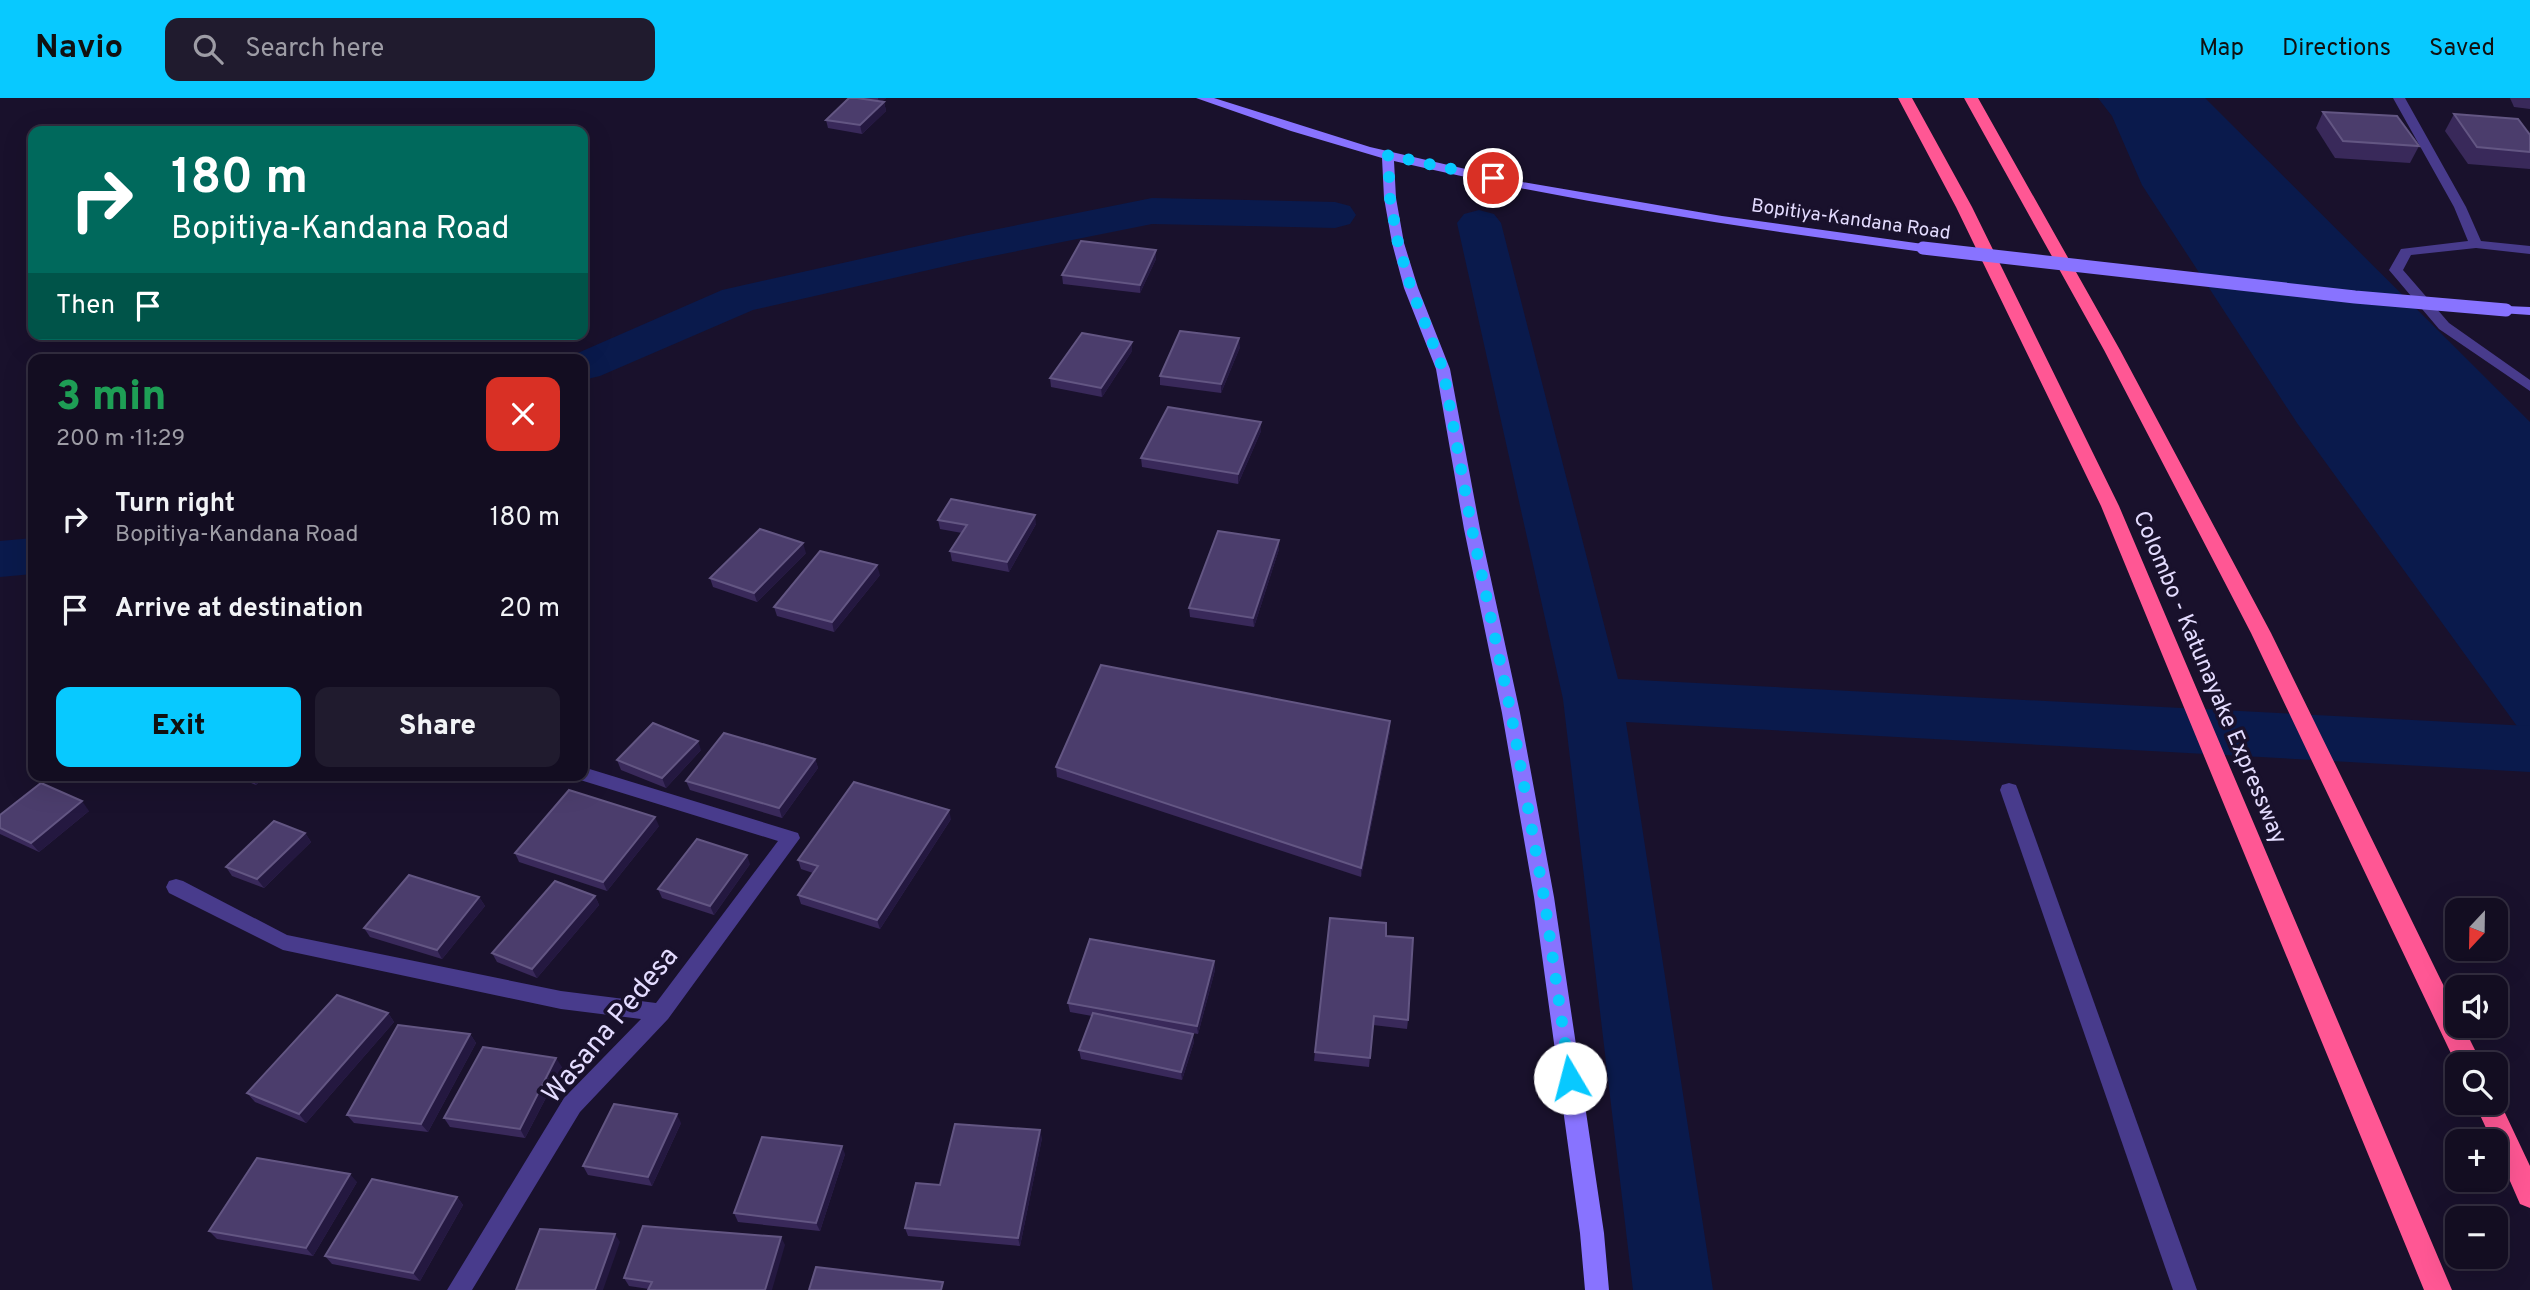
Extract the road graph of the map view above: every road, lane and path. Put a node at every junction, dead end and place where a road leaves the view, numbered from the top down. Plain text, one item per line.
1 (1202, 98) edge
2 (1905, 98) edge
3 (1971, 98) edge
4 (2399, 98) edge
5 (1388, 155) junction
6 (2476, 244) junction
7 (2530, 250) edge
8 (2530, 311) edge
9 (2530, 387) edge
10 (588, 776) edge
11 (2009, 790) dead end
12 (176, 887) dead end
13 (661, 1013) junction
14 (2463, 1052) edge
15 (2493, 1115) edge
16 (2530, 1195) edge
17 (459, 1290) edge
18 (1597, 1290) edge
19 (2186, 1290) edge
20 (2438, 1290) edge

1 - 5 street, Bopitiya-Kandana Road
2 - 20 highway, Colombo - Katunayake Expressway
3 - 14 highway
4 - 6 street
5 - 8 street, Bopitiya-Kandana Road, bridge
5 - 18 street
6 - 7 street
6 - 9 street
10 - 13 street, Wasana Pedesa
11 - 19 street
12 - 13 street
13 - 17 street, Wasana Pedesa
15 - 16 highway

